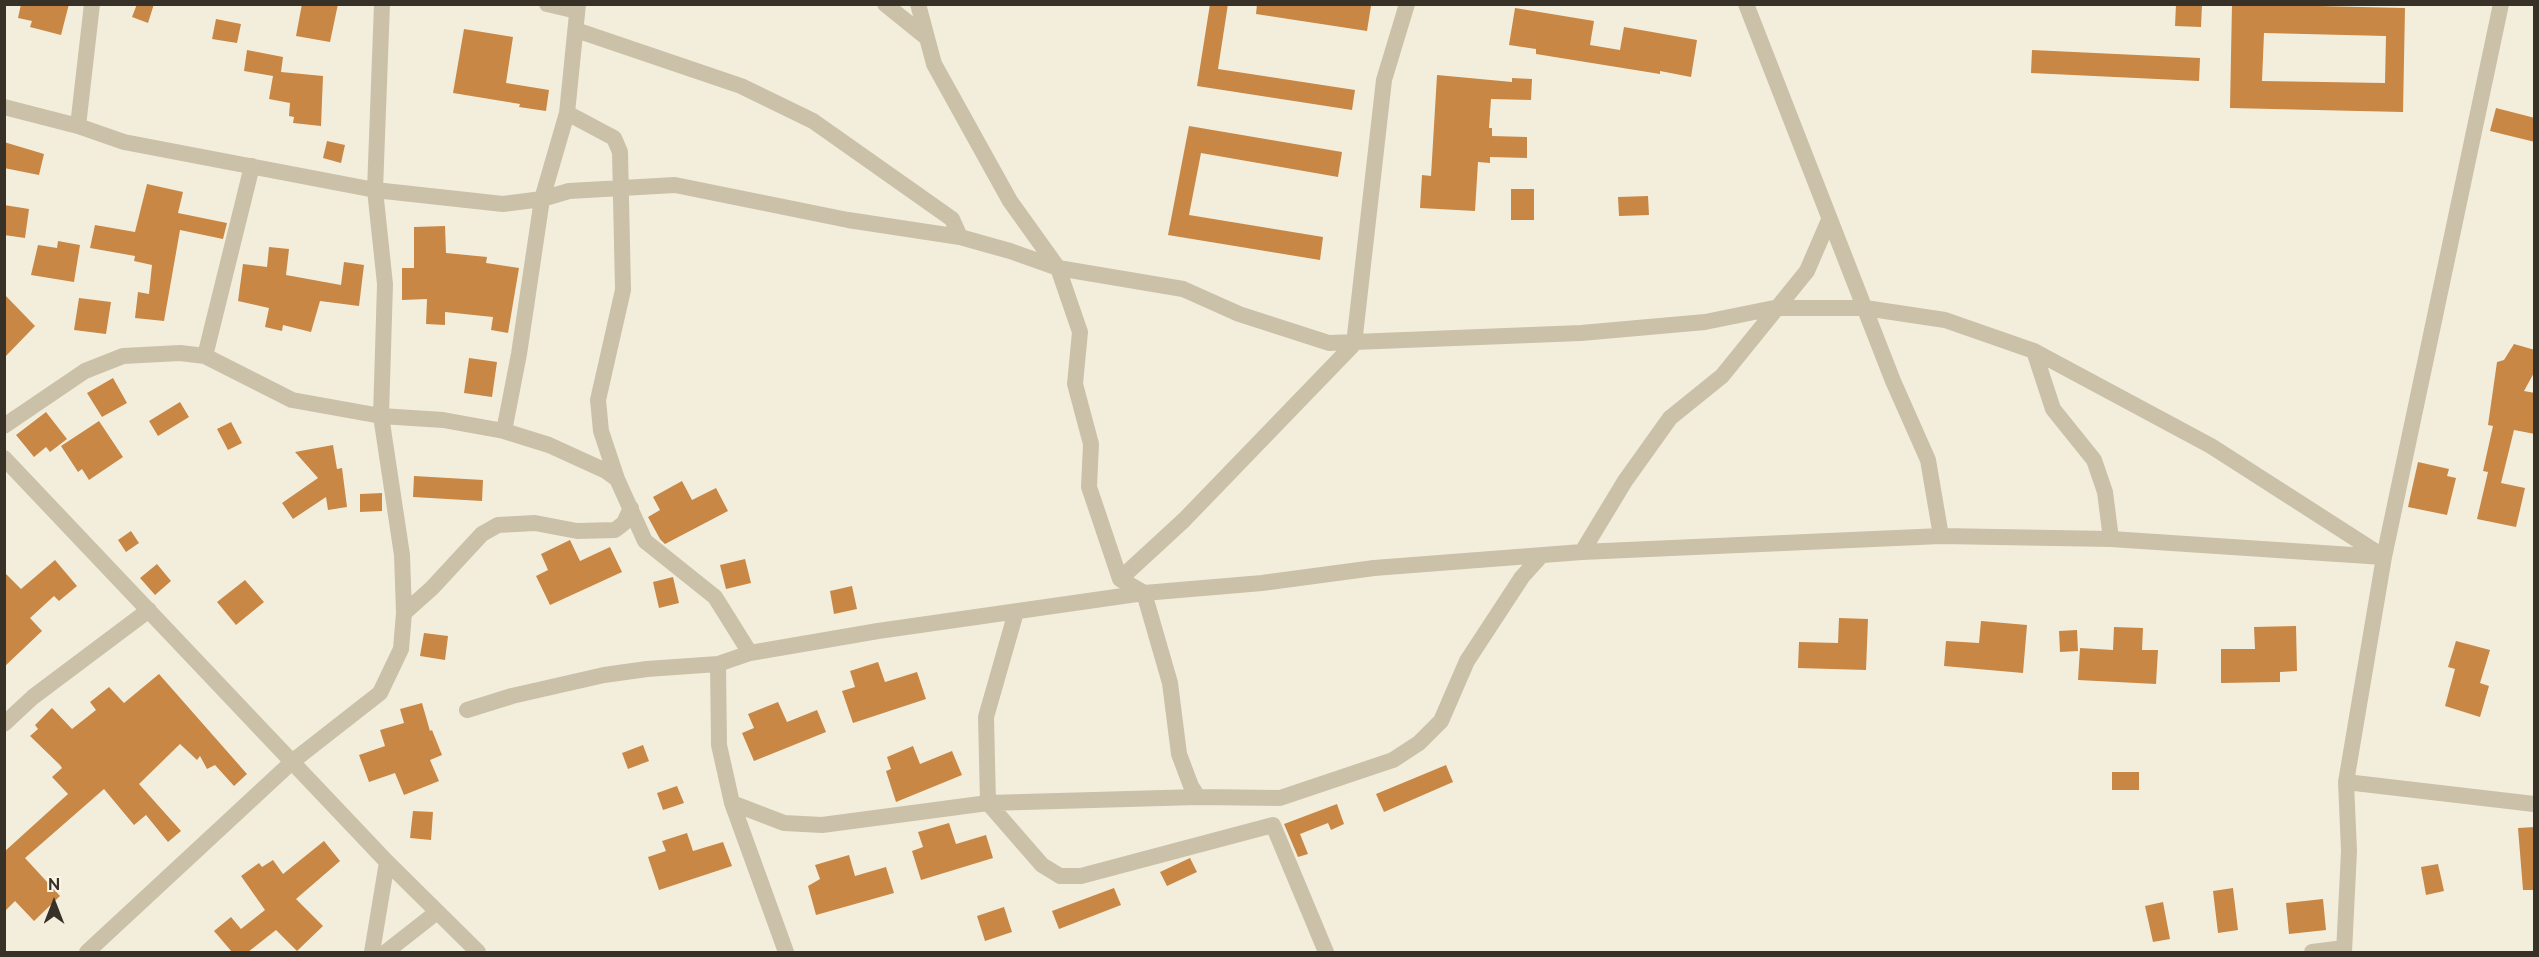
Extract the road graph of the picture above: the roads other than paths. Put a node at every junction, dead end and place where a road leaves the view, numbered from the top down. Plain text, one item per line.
1 (92, 4) edge
2 (382, 4) edge
3 (547, 4) edge
4 (885, 4) edge
5 (918, 4) edge
6 (1407, 4) edge
7 (1746, 4) edge
8 (2501, 4) edge
9 (577, 8) edge
10 (576, 30) junction
11 (927, 38) junction
12 (4, 107) edge
13 (567, 113) junction
14 (78, 126) junction
15 (252, 166) junction
16 (622, 187) junction
17 (375, 190) junction
18 (542, 199) junction
19 (1829, 220) junction
20 (960, 237) junction
21 (1058, 268) junction
22 (1774, 308) junction
23 (1865, 308) junction
24 (1354, 344) junction
25 (2034, 351) junction
26 (205, 356) junction
27 (381, 416) junction
28 (4, 426) edge
29 (504, 431) junction
30 (4, 458) edge
31 (617, 479) junction
32 (631, 508) junction
33 (1941, 536) junction
34 (2111, 539) junction
35 (1582, 552) junction
36 (1541, 556) junction
37 (2384, 557) junction
38 (1120, 579) junction
39 (1144, 593) junction
40 (148, 610) junction
41 (1016, 612) junction
42 (404, 613) junction
43 (750, 653) junction
44 (718, 664) junction
45 (467, 710) dead end
46 (4, 724) edge
47 (293, 761) junction
48 (2346, 782) junction
49 (1198, 797) junction
50 (1280, 798) junction
51 (732, 803) junction
52 (988, 803) junction
53 (2535, 804) edge
54 (1273, 825) junction
55 (387, 862) junction
56 (438, 912) junction
57 (2344, 950) edge
58 (87, 952) edge
59 (372, 952) edge
60 (386, 952) edge
61 (478, 952) edge
62 (786, 952) edge
63 (1326, 952) edge
64 (2312, 952) edge

1 - 14 street
2 - 17 street
3 - 9 street
4 - 11 street
5 - 11 street
6 - 24 street
7 - 19 street
8 - 37 street
9 - 10 street
10 - 13 street
10 - 20 street
11 - 21 street
12 - 14 street
13 - 16 street
13 - 18 street
14 - 15 street
15 - 17 street
15 - 26 street
16 - 18 street
16 - 20 street
16 - 31 street
17 - 18 street
17 - 27 street
18 - 29 street
19 - 22 street
19 - 23 street
20 - 21 street
21 - 24 street
21 - 38 street
22 - 23 street
22 - 24 street
22 - 35 street
23 - 25 street
23 - 33 street
24 - 38 street
25 - 34 street
25 - 37 street
26 - 27 street
26 - 28 street
27 - 29 street
27 - 42 street
29 - 31 street
30 - 40 street
31 - 32 street
32 - 42 street
32 - 43 street
33 - 34 street
33 - 35 street
34 - 37 street
35 - 36 street
36 - 39 street
36 - 50 street
37 - 48 street
38 - 39 street
39 - 41 street
39 - 49 street
40 - 46 street
40 - 47 street
41 - 43 street
41 - 52 street
42 - 47 street
43 - 44 street
44 - 45 street
44 - 51 street
47 - 55 street
47 - 58 street
48 - 53 street
48 - 57 street
49 - 50 street
49 - 52 street
50 - 54 street
51 - 52 street
51 - 62 street
52 - 54 street
54 - 63 street
55 - 56 street
55 - 59 street
56 - 60 street
56 - 61 street
57 - 64 street

